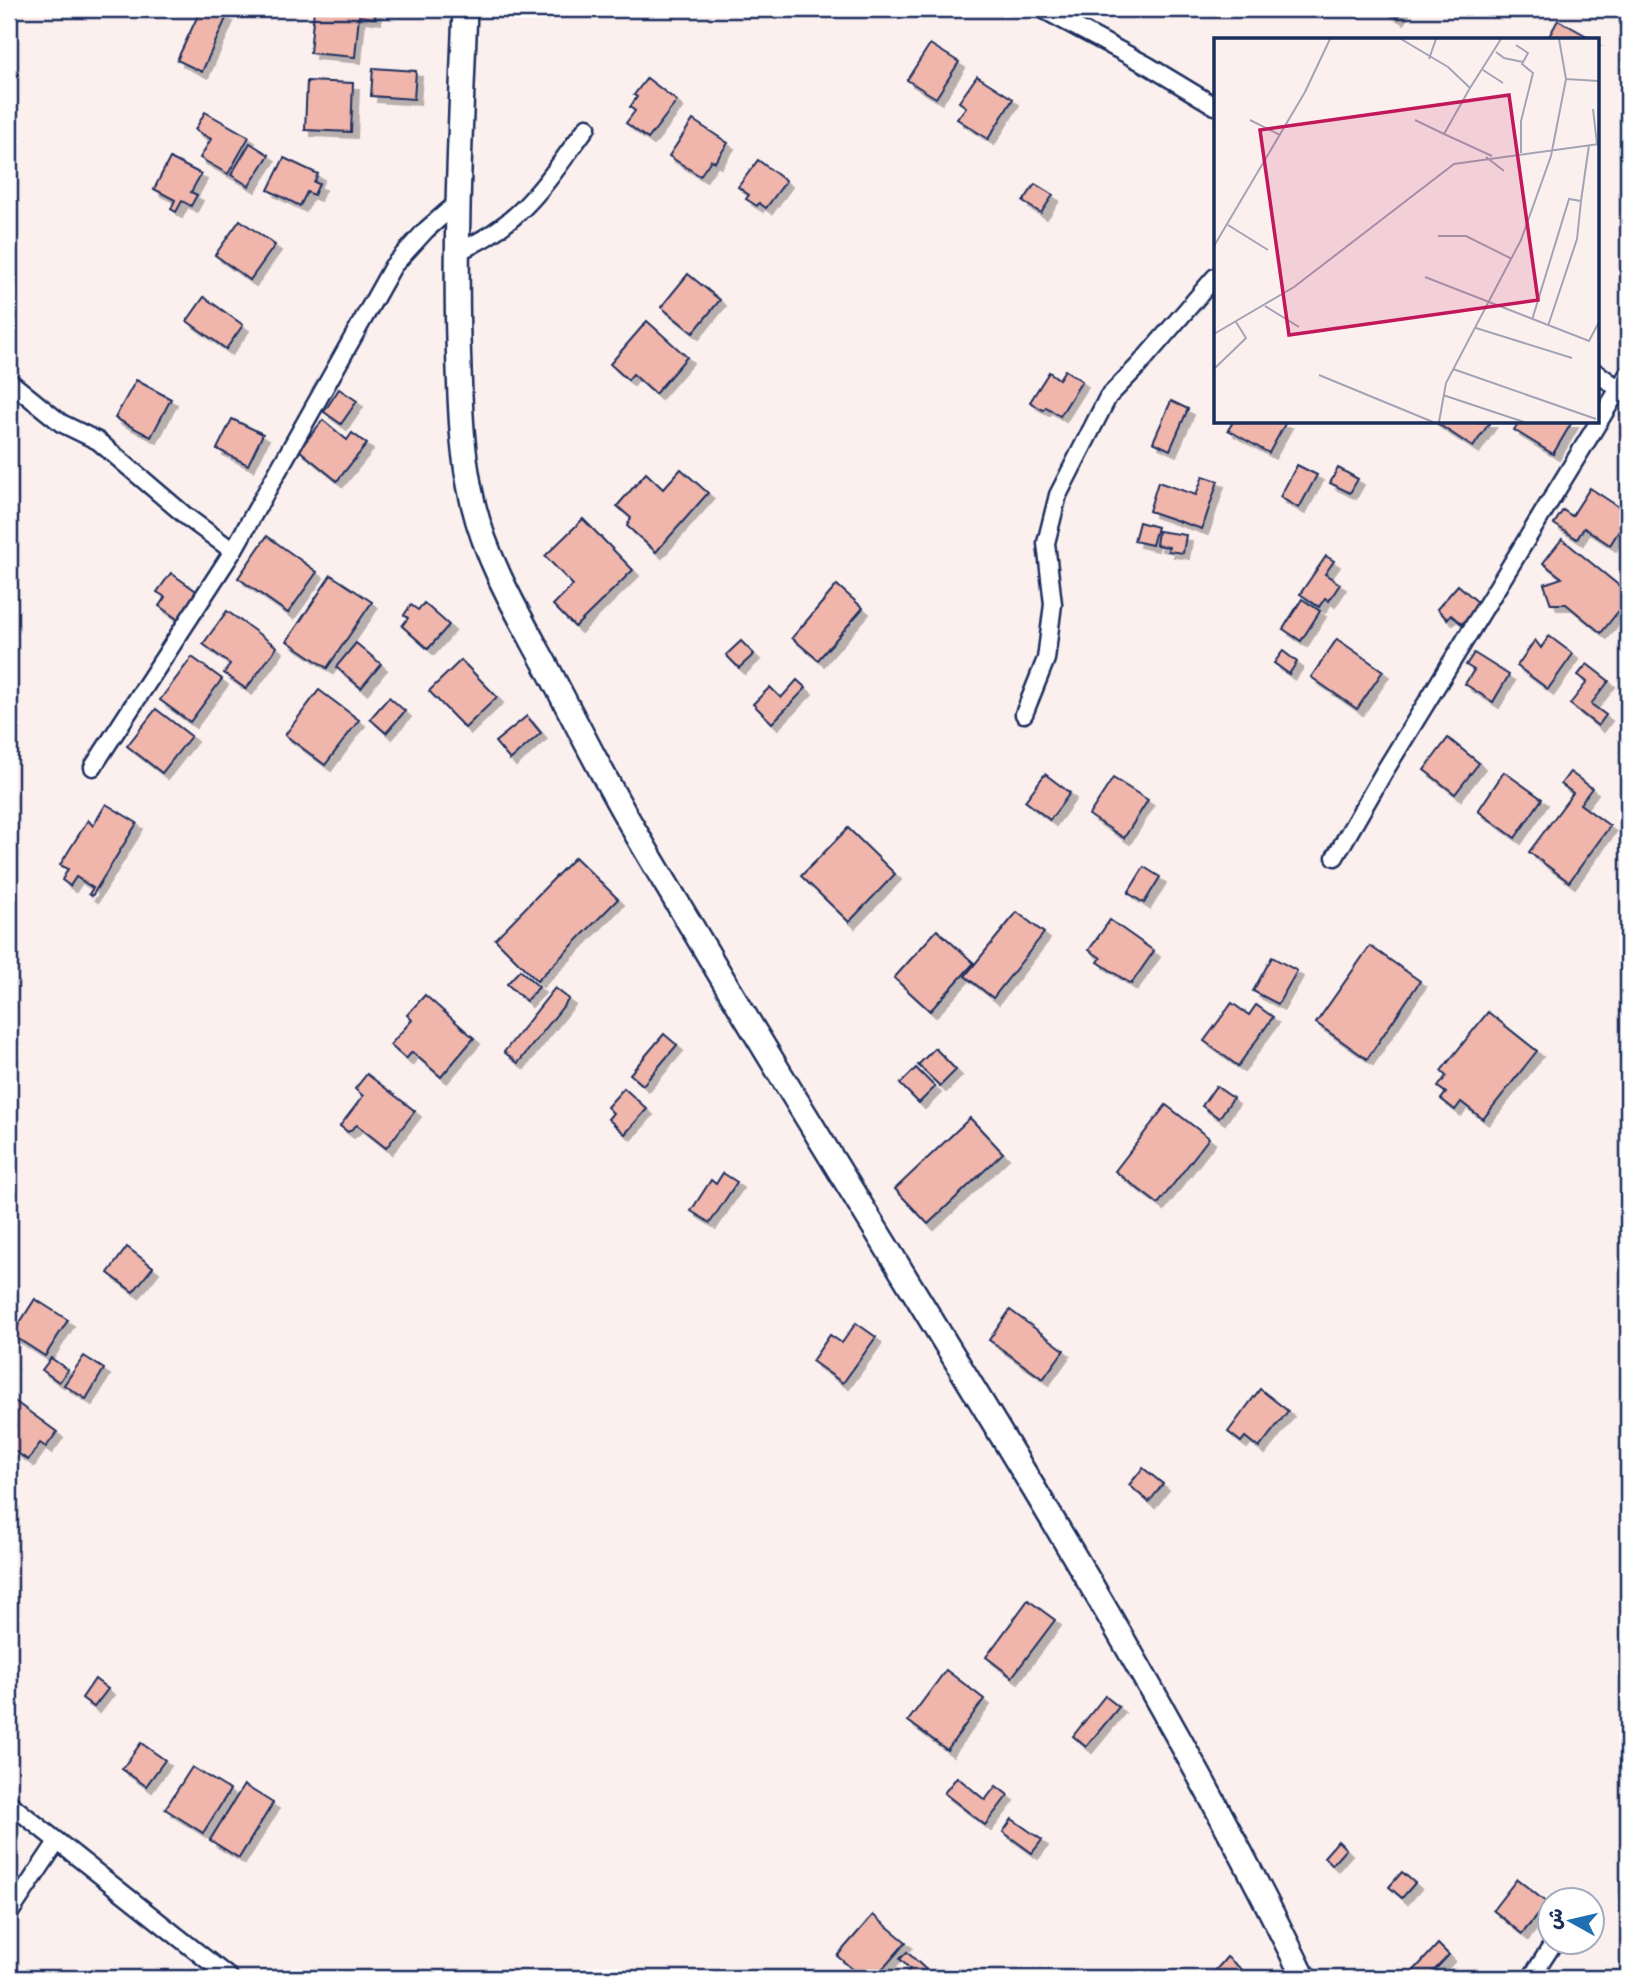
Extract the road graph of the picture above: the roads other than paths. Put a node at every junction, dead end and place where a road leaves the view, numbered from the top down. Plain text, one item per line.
1 (465, 9) edge
2 (1042, 9) edge
3 (1214, 105) edge
4 (587, 127) dead end
5 (457, 203) junction
6 (457, 252) junction
7 (1214, 278) edge
8 (1598, 374) edge
9 (1628, 374) edge
10 (9, 381) edge
11 (1624, 392) edge
12 (233, 551) junction
13 (1024, 715) dead end
14 (93, 767) dead end
15 (1335, 857) dead end
16 (9, 1803) edge
17 (57, 1842) junction
18 (9, 1914) edge
19 (1546, 1955) edge
20 (230, 1978) edge
21 (1304, 1978) edge
22 (1531, 1978) edge

1 - 5 street
2 - 3 street
4 - 6 street
5 - 6 street
5 - 12 street
6 - 21 street
7 - 13 street
8 - 11 street
9 - 11 street
10 - 12 street
11 - 15 street
12 - 14 street
16 - 17 street
17 - 18 street
17 - 20 street
19 - 22 street

